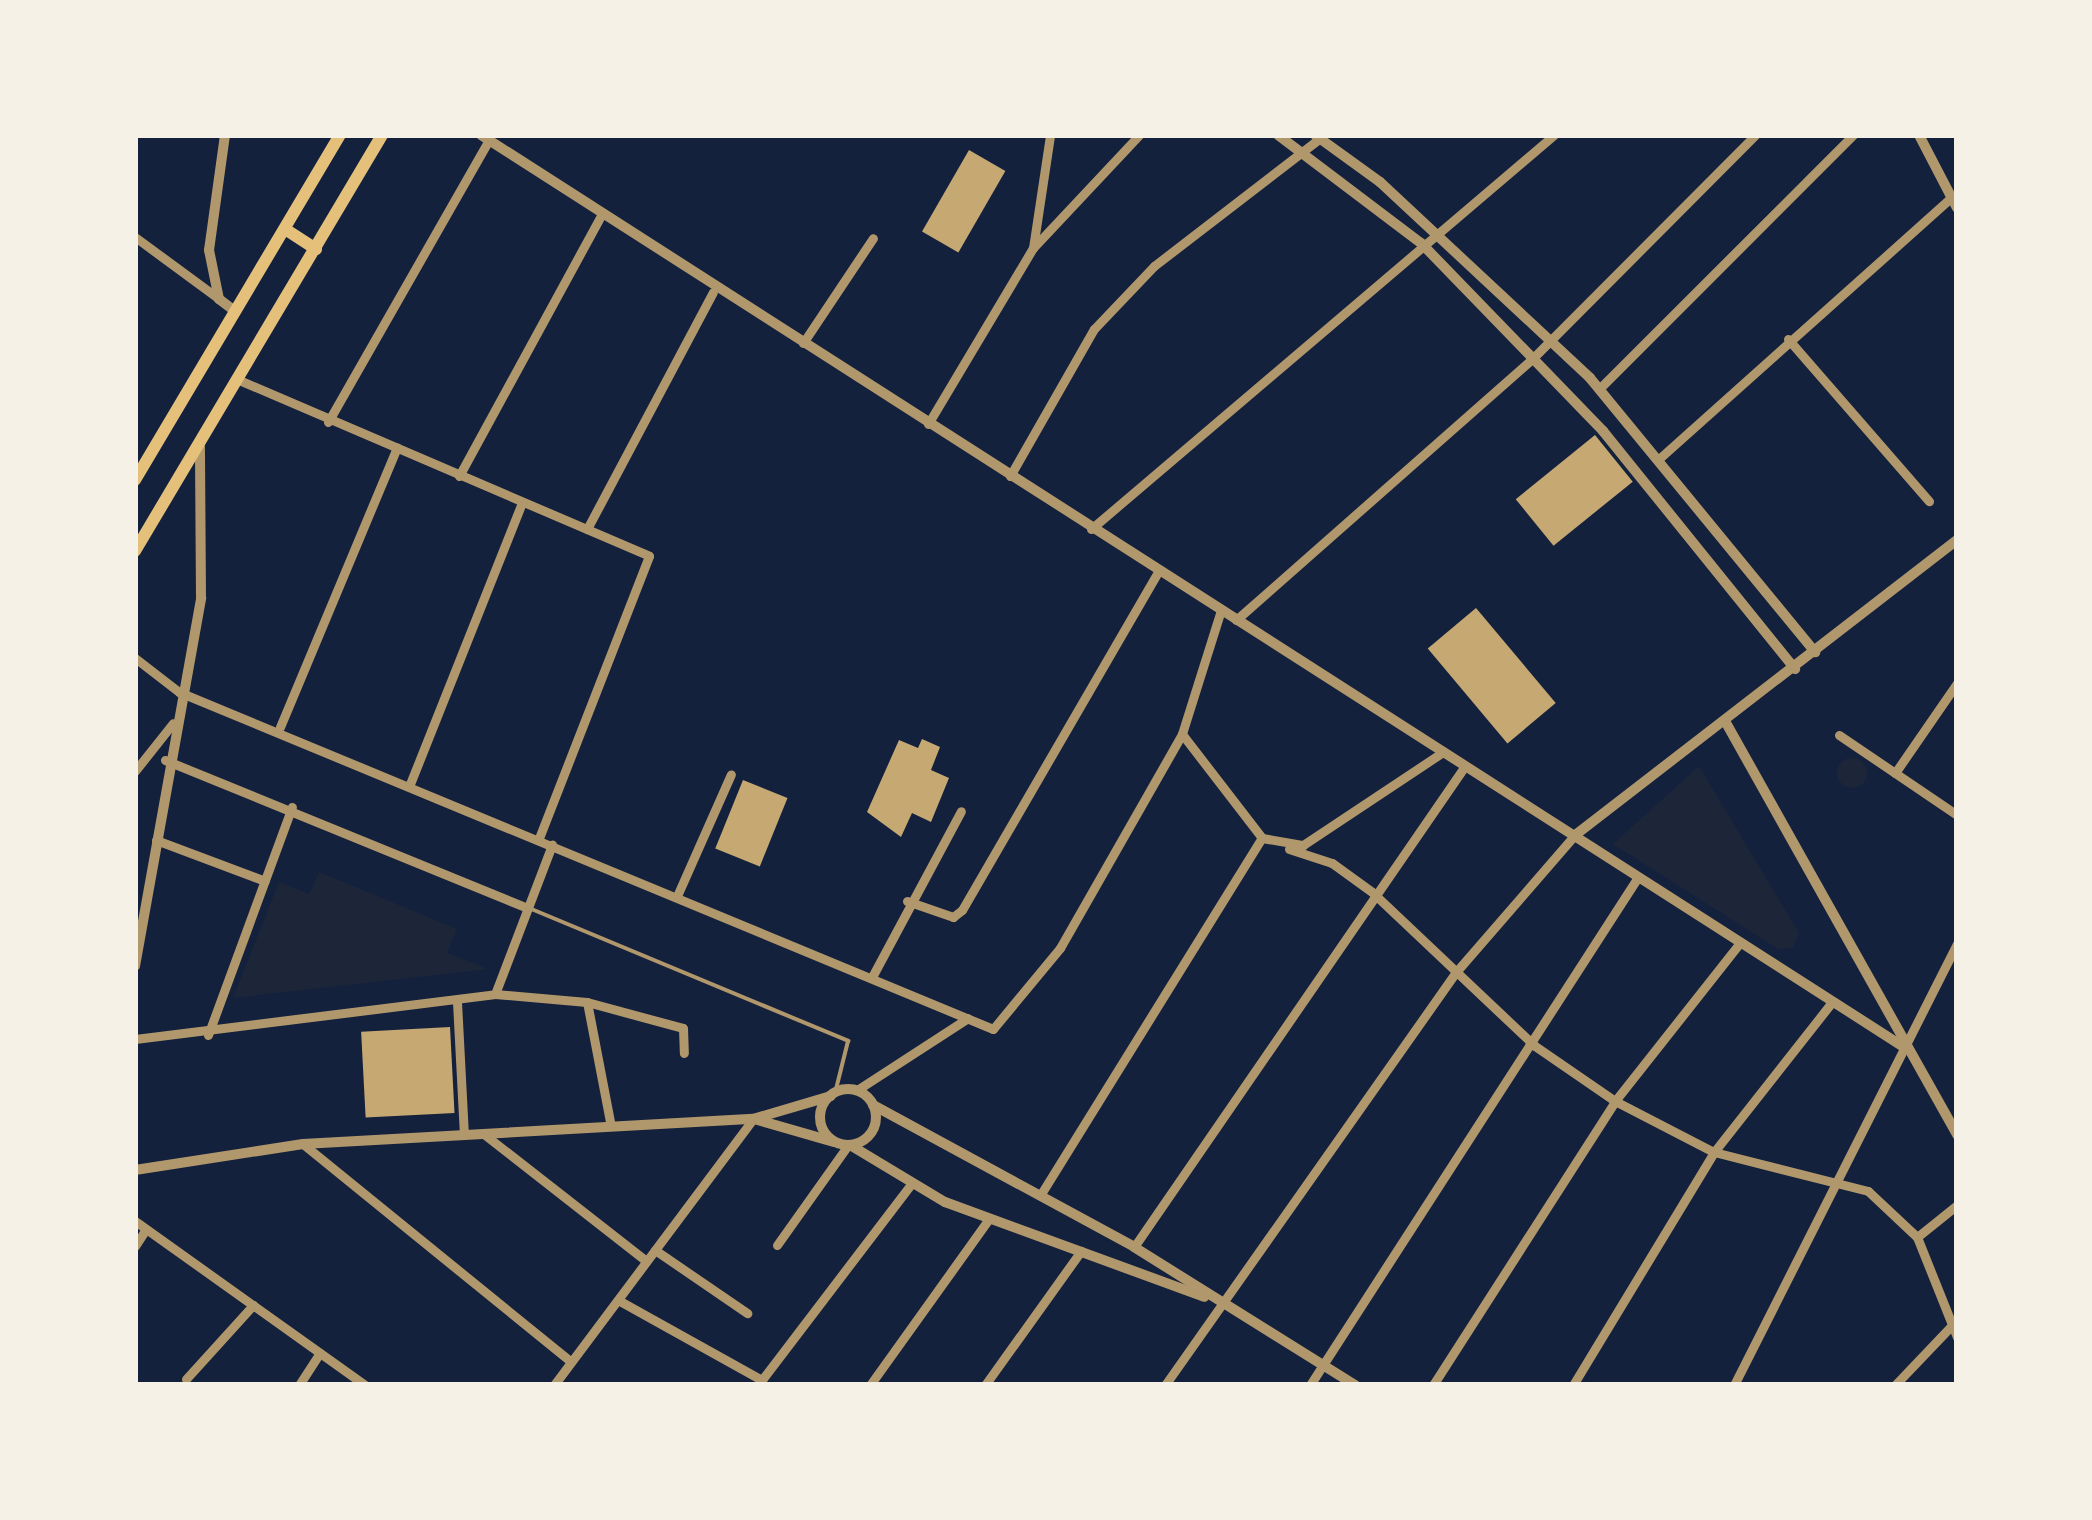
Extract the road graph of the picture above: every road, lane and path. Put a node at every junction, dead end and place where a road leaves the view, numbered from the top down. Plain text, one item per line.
1 (226, 135) edge
2 (340, 135) edge
3 (382, 135) edge
4 (1050, 135) edge
5 (1139, 135) edge
6 (1278, 135) edge
7 (1554, 135) edge
8 (1755, 135) edge
9 (1853, 135) edge
10 (1919, 135) edge
11 (1317, 137) edge
12 (485, 138) edge
13 (1541, 139) edge
14 (1299, 148) junction
15 (1954, 203) edge
16 (602, 216) junction
17 (285, 229) junction
18 (135, 236) edge
19 (873, 238) dead end
20 (1441, 238) junction
21 (1421, 243) junction
22 (1034, 248) junction
23 (316, 249) junction
24 (713, 292) junction
25 (219, 299) junction
26 (236, 312) junction
27 (1546, 338) junction
28 (1788, 340) junction
29 (803, 343) junction
30 (1532, 359) junction
31 (239, 380) junction
32 (1599, 389) junction
33 (328, 422) junction
34 (928, 424) junction
35 (200, 447) junction
36 (397, 447) junction
37 (1660, 457) junction
38 (459, 476) junction
39 (1010, 476) junction
40 (136, 478) edge
41 (1929, 501) dead end
42 (522, 502) junction
43 (587, 528) junction
44 (1091, 529) junction
45 (1957, 540) edge
46 (135, 550) edge
47 (1157, 573) junction
48 (1220, 610) junction
49 (1236, 620) junction
50 (1816, 652) junction
51 (135, 658) edge
52 (1795, 669) junction
53 (1957, 683) edge
54 (180, 692) junction
55 (1725, 720) junction
56 (174, 722) junction
57 (280, 727) junction
58 (1182, 734) junction
59 (1839, 735) dead end
60 (1444, 752) junction
61 (165, 760) junction
62 (1465, 766) junction
63 (135, 771) edge
64 (731, 774) dead end
65 (1896, 774) junction
66 (410, 784) junction
67 (292, 807) junction
68 (961, 812) dead end
69 (1957, 815) edge
70 (1574, 836) junction
71 (1262, 838) junction
72 (156, 840) junction
73 (538, 840) junction
74 (552, 845) junction
75 (1290, 850) junction
76 (1638, 877) junction
77 (265, 881) junction
78 (1372, 892) junction
79 (677, 896) junction
80 (907, 901) junction
81 (528, 908) junction
82 (1740, 943) junction
83 (1957, 943) edge
84 (135, 966) edge
85 (1456, 972) junction
86 (872, 977) junction
87 (496, 994) junction
88 (458, 1002) junction
89 (587, 1002) junction
90 (1832, 1002) junction
91 (968, 1018) junction
92 (208, 1034) junction
93 (135, 1039) edge
94 (1535, 1046) junction
95 (1902, 1046) junction
96 (684, 1053) dead end
97 (858, 1090) junction
98 (833, 1095) junction
99 (1616, 1101) junction
100 (873, 1105) junction
101 (754, 1118) junction
102 (610, 1122) junction
103 (1957, 1134) edge
104 (464, 1135) junction
105 (485, 1136) junction
106 (303, 1144) junction
107 (846, 1144) junction
108 (1714, 1152) junction
109 (135, 1170) edge
110 (1834, 1182) junction
111 (912, 1183) junction
112 (1041, 1194) junction
113 (1957, 1205) edge
114 (988, 1220) junction
115 (135, 1221) edge
116 (146, 1229) junction
117 (1917, 1238) junction
118 (777, 1245) dead end
119 (135, 1246) edge
120 (1134, 1247) junction
121 (655, 1250) junction
122 (1081, 1252) junction
123 (646, 1261) junction
124 (618, 1300) junction
125 (1224, 1304) junction
126 (253, 1305) junction
127 (747, 1312) dead end
128 (1954, 1322) edge
129 (1957, 1337) edge
130 (320, 1354) junction
131 (571, 1362) junction
132 (1323, 1365) junction
133 (186, 1379) dead end
134 (760, 1383) edge
135 (299, 1385) edge
136 (365, 1385) edge
137 (554, 1385) edge
138 (870, 1385) edge
139 (985, 1385) edge
140 (1165, 1385) edge
141 (1310, 1385) edge
142 (1353, 1385) edge
143 (1433, 1385) edge
144 (1573, 1385) edge
145 (1734, 1385) edge
146 (1895, 1385) edge

1 - 25 street
2 - 17 main road
3 - 23 main road
4 - 22 street
5 - 22 street
6 - 14 street
7 - 13 street
8 - 27 street
9 - 32 street
10 - 15 street
11 - 14 street
11 - 20 street
12 - 16 street
12 - 33 street
13 - 20 street
14 - 21 street
14 - 39 street
15 - 28 street
16 - 24 street
16 - 38 street
17 - 23 main road
17 - 26 main road
18 - 25 street
19 - 29 street
20 - 21 street
20 - 27 street
21 - 30 street
21 - 44 street
22 - 34 street
23 - 31 main road
24 - 29 street
24 - 43 street
25 - 26 street
26 - 40 main road
27 - 30 street
27 - 32 street
28 - 37 street
28 - 41 street
29 - 34 street
30 - 49 street
30 - 52 street
31 - 33 street
31 - 35 main road
32 - 37 street
33 - 36 street
34 - 39 street
35 - 46 main road
35 - 54 street
36 - 38 street
36 - 57 street
37 - 50 street
38 - 42 street
39 - 44 street
42 - 43 street
42 - 66 street
43 - 73 street
44 - 47 street
45 - 50 street
47 - 48 street
47 - 80 street
48 - 49 street
48 - 58 street
49 - 60 street
50 - 52 street
51 - 54 street
52 - 55 street
53 - 65 street
54 - 56 street
54 - 57 street
55 - 70 street
55 - 95 street
56 - 61 street
56 - 63 street
57 - 66 street
58 - 71 street
58 - 91 street
59 - 65 street
60 - 62 street
60 - 75 street
61 - 67 street
61 - 72 street
62 - 70 street
62 - 78 street
64 - 79 street
65 - 69 street
66 - 73 street
67 - 77 street
67 - 81 street
68 - 80 street
70 - 76 street
70 - 85 street
71 - 75 street
71 - 112 street
72 - 77 street
72 - 84 street
73 - 74 street
74 - 79 street
74 - 81 street
75 - 78 street
76 - 82 street
76 - 94 street
77 - 92 street
78 - 85 street
78 - 120 street
79 - 86 street
80 - 86 street
81 - 87 street
81 - 98 lane
82 - 90 street
82 - 99 street
83 - 95 street
85 - 94 street
85 - 125 street
86 - 91 street
87 - 88 street
87 - 89 street
88 - 92 street
88 - 104 street
89 - 96 street
89 - 102 street
90 - 95 street
90 - 108 street
91 - 97 street
92 - 93 street
94 - 99 street
94 - 132 street
95 - 103 street
95 - 110 street
97 - 98 street
97 - 100 street
98 - 101 street
98 - 107 street
99 - 108 street
99 - 143 street
100 - 107 street
100 - 112 street
101 - 102 street
101 - 107 street
101 - 121 street
102 - 105 street
104 - 105 street
104 - 106 street
105 - 123 street
106 - 109 street
106 - 131 street
107 - 111 street
107 - 118 street
108 - 110 street
108 - 144 street
110 - 117 street
110 - 145 street
111 - 114 street
111 - 134 street
112 - 120 street
113 - 117 street
114 - 122 street
114 - 138 street
115 - 116 street
116 - 119 street
116 - 126 street
117 - 128 street
120 - 125 street
121 - 123 street
121 - 127 street
122 - 125 street
122 - 139 street
123 - 124 street
124 - 131 street
124 - 134 street
125 - 132 street
125 - 140 street
126 - 130 street
126 - 133 street
128 - 129 street
128 - 146 street
130 - 135 street
130 - 136 street
131 - 137 street
132 - 141 street
132 - 142 street

